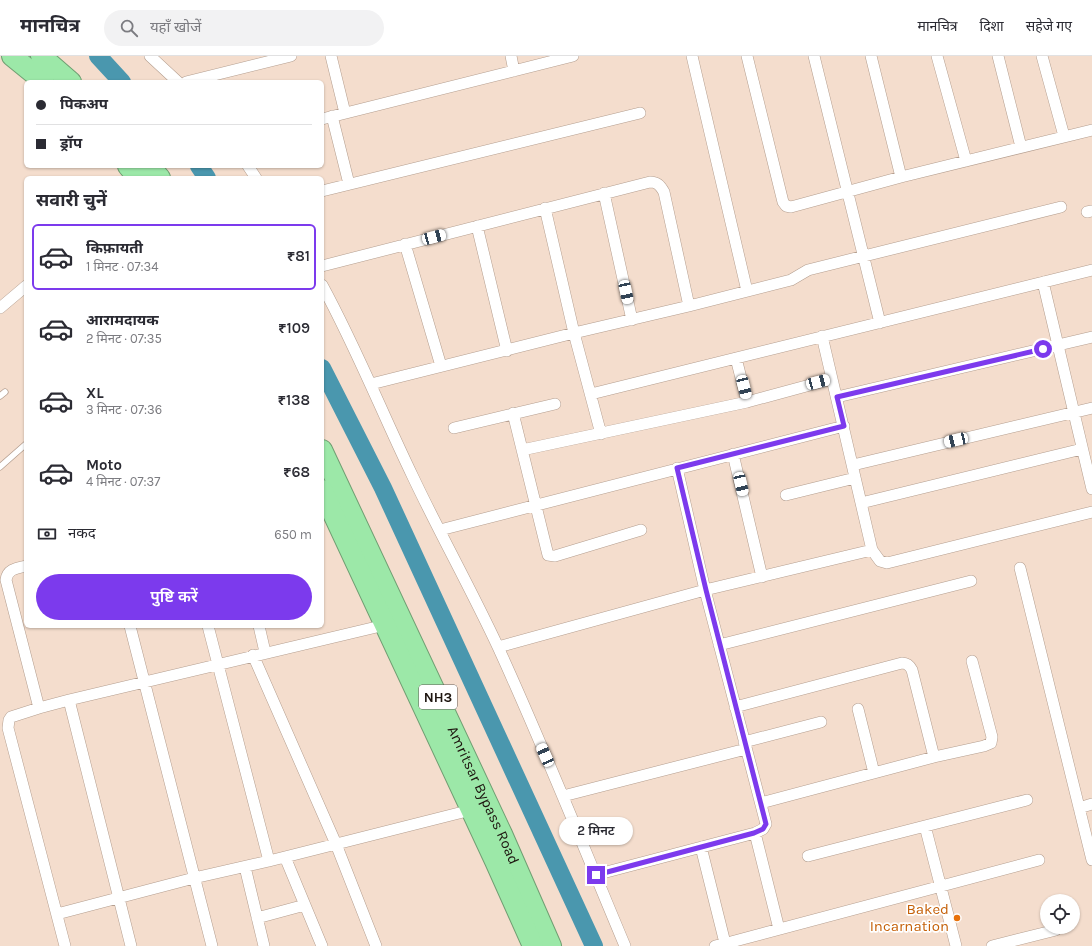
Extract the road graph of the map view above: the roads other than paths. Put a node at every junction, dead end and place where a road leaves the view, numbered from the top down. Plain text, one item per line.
1 (12, 56) edge
2 (41, 56) edge
3 (150, 56) edge
4 (291, 56) edge
5 (331, 56) edge
6 (511, 56) edge
7 (573, 56) edge
8 (692, 56) edge
9 (747, 56) edge
10 (814, 56) edge
11 (871, 56) edge
12 (937, 56) edge
13 (998, 56) edge
14 (1042, 56) edge
15 (514, 71) junction
16 (42, 80) edge
17 (69, 80) edge
18 (176, 80) edge
19 (194, 80) edge
20 (345, 113) junction
21 (640, 113) dead end
22 (327, 118) edge
23 (1092, 130) edge
24 (1064, 136) junction
25 (1021, 147) junction
26 (966, 161) junction
27 (130, 168) edge
28 (152, 168) edge
29 (136, 176) edge
30 (158, 176) edge
31 (901, 177) junction
32 (349, 184) junction
33 (324, 190) edge
34 (848, 191) junction
35 (604, 193) junction
36 (1061, 207) dead end
37 (545, 208) junction
38 (477, 226) junction
39 (406, 244) junction
40 (864, 256) junction
41 (324, 265) edge
42 (1092, 270) edge
43 (1043, 282) junction
44 (24, 288) edge
45 (324, 289) edge
46 (747, 291) junction
47 (689, 306) junction
48 (0, 308) edge
49 (632, 320) junction
50 (880, 323) junction
51 (574, 333) junction
52 (822, 336) junction
53 (1092, 337) edge
54 (1057, 345) junction
55 (506, 351) junction
56 (736, 358) junction
57 (441, 366) junction
58 (832, 379) junction
59 (371, 384) junction
60 (5, 392) dead end
61 (591, 394) junction
62 (0, 396) edge
63 (837, 397) junction
64 (747, 402) junction
65 (555, 404) dead end
66 (1092, 408) edge
67 (1074, 412) junction
68 (513, 414) junction
69 (844, 426) junction
70 (454, 428) dead end
71 (601, 434) junction
72 (24, 446) edge
73 (1082, 449) junction
74 (522, 450) junction
75 (324, 454) edge
76 (733, 454) junction
77 (853, 465) junction
78 (0, 467) edge
79 (677, 468) junction
80 (855, 478) junction
81 (1092, 489) edge
82 (324, 494) edge
83 (786, 494) dead end
84 (861, 503) junction
85 (535, 505) junction
86 (1092, 512) edge
87 (440, 530) junction
88 (642, 530) dead end
89 (872, 550) junction
90 (24, 567) edge
91 (1020, 568) dead end
92 (762, 576) junction
93 (971, 581) dead end
94 (706, 590) junction
95 (22, 622) edge
96 (385, 625) junction
97 (131, 628) edge
98 (209, 628) edge
99 (259, 628) edge
100 (719, 645) junction
101 (498, 647) junction
102 (265, 652) junction
103 (253, 655) junction
104 (972, 661) dead end
105 (219, 664) junction
106 (145, 682) junction
107 (69, 700) junction
108 (735, 706) junction
109 (39, 708) junction
110 (858, 709) dead end
111 (821, 722) dead end
112 (745, 746) junction
113 (934, 757) junction
114 (874, 773) junction
115 (563, 796) junction
116 (1027, 800) dead end
117 (760, 803) junction
118 (1092, 804) edge
119 (1079, 808) junction
120 (471, 810) junction
121 (925, 826) junction
122 (754, 833) junction
123 (336, 844) junction
124 (701, 847) junction
125 (808, 856) dead end
126 (285, 857) junction
127 (1039, 860) dead end
128 (1092, 860) edge
129 (269, 861) junction
130 (244, 867) junction
131 (596, 875) junction
132 (194, 878) junction
133 (941, 886) junction
134 (118, 898) junction
135 (305, 905) junction
136 (57, 914) junction
137 (257, 918) junction
138 (779, 929) junction
139 (1044, 934) edge
140 (1020, 942) edge
141 (726, 944) edge
142 (65, 946) edge
143 (131, 946) edge
144 (212, 946) edge
145 (264, 946) edge
146 (322, 946) edge
147 (376, 946) edge
148 (533, 946) edge
149 (551, 946) edge
150 (626, 946) edge
151 (956, 946) edge
152 (992, 946) edge

1 - 16 highway
2 - 17 highway
3 - 18 street
4 - 19 street
5 - 20 street
6 - 15 street
7 - 15 street
8 - 46 street
9 - 34 street
10 - 34 street
11 - 31 street
12 - 26 street
13 - 25 street
14 - 24 street
15 - 20 street
20 - 22 street
21 - 32 street
22 - 32 street
23 - 24 street
24 - 25 street
25 - 26 street
26 - 31 street
27 - 29 highway
28 - 30 highway
31 - 34 street
32 - 33 street
34 - 40 street
35 - 37 street
35 - 47 street
35 - 49 street
36 - 40 street
37 - 38 street
37 - 51 street
38 - 39 street
38 - 55 street
39 - 41 street
39 - 57 street
40 - 46 street
40 - 50 street
42 - 43 street
43 - 50 street
43 - 54 street
44 - 48 street
45 - 59 street
46 - 47 street
47 - 49 street
49 - 51 street
50 - 52 street
51 - 55 street
51 - 61 street
52 - 56 street
52 - 58 street
53 - 54 street
54 - 63 street
54 - 67 street
55 - 57 street
56 - 61 street
56 - 64 street
57 - 59 street
58 - 63 street
58 - 64 street
59 - 87 street
60 - 62 lane
61 - 71 street
63 - 69 street
64 - 71 street
65 - 68 street
66 - 67 street
67 - 73 street
67 - 77 street
68 - 70 street
68 - 74 street
69 - 76 street
69 - 77 street
71 - 74 street
72 - 78 lane
73 - 81 street
73 - 84 street
74 - 85 street
75 - 149 highway, Amritsar Bypass Road / NH3
76 - 79 street
76 - 92 street
77 - 80 street
79 - 85 street
79 - 94 street
80 - 83 street
80 - 84 street
82 - 96 highway, Amritsar Bypass Road / NH3
84 - 89 street
85 - 87 street
85 - 88 street
86 - 89 street
87 - 101 street
89 - 92 street
90 - 95 street
91 - 119 street
92 - 94 street
93 - 100 street
94 - 100 street
94 - 101 street
95 - 109 street
96 - 102 street
96 - 120 highway, Amritsar Bypass Road / NH3
97 - 106 street
98 - 105 street
99 - 102 street
100 - 108 street
101 - 115 street
102 - 103 street
103 - 105 street
103 - 123 street
104 - 113 street
105 - 106 street
105 - 129 street
106 - 107 street
106 - 132 street
107 - 109 street
107 - 134 street
108 - 112 street
108 - 113 street
109 - 136 street
110 - 114 street
111 - 112 street
112 - 115 street
112 - 117 street
113 - 114 street
114 - 117 street
115 - 131 street
116 - 121 street
117 - 122 street
118 - 119 street
119 - 128 street
120 - 123 street
120 - 148 highway, Amritsar Bypass Road / NH3
121 - 125 street
121 - 133 street
122 - 124 street
122 - 138 street
123 - 126 street
123 - 147 street
124 - 131 street
124 - 141 street
126 - 129 street
126 - 135 street
127 - 133 street
129 - 130 street
130 - 132 street
130 - 137 street
131 - 150 street
132 - 134 street
132 - 144 street
133 - 138 street
133 - 151 street
134 - 136 street
134 - 143 street
135 - 137 street
135 - 146 street
136 - 142 street
137 - 145 street
138 - 141 street
139 - 140 street
140 - 152 street

